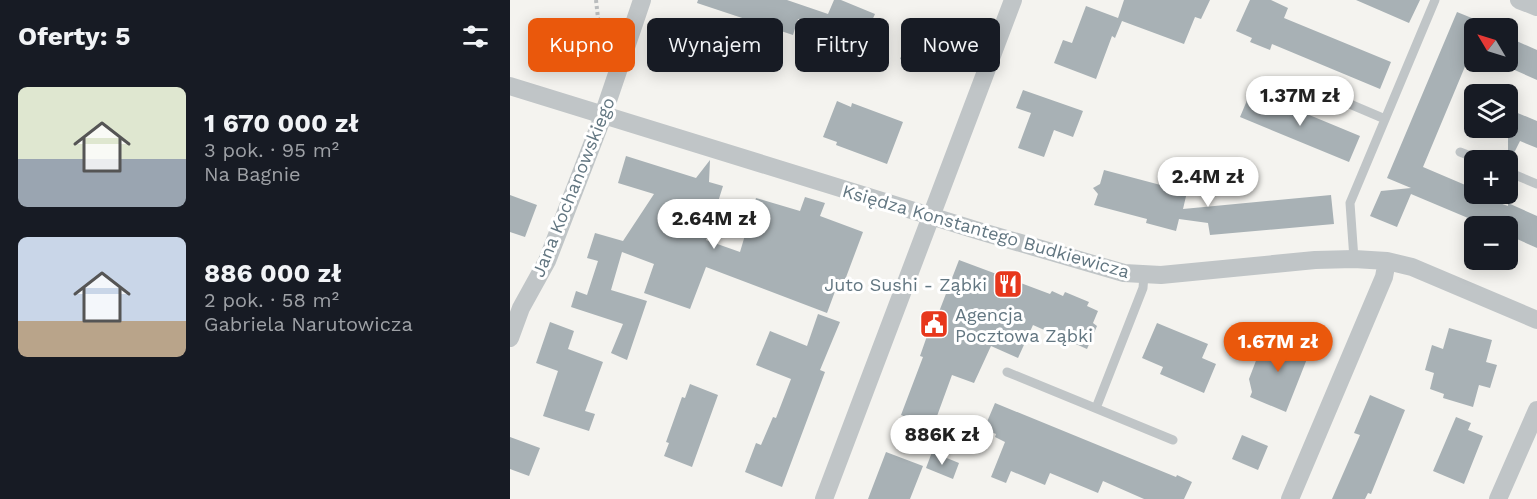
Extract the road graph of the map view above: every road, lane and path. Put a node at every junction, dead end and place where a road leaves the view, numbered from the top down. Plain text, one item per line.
1 (596, 0) edge
2 (642, 0) edge
3 (1013, 0) edge
4 (1435, 0) edge
5 (1519, 0) edge
6 (1537, 7) edge
7 (598, 18) edge
8 (635, 20) edge
9 (617, 72) edge
10 (1299, 82) dead end
11 (510, 86) edge
12 (603, 114) junction
13 (1384, 119) junction
14 (1460, 152) dead end
15 (1464, 154) edge
16 (1518, 176) edge
17 (1537, 184) edge
18 (931, 216) junction
19 (1354, 259) junction
20 (1388, 261) junction
21 (1144, 275) junction
22 (1537, 320) edge
23 (510, 338) edge
24 (1007, 372) dead end
25 (1096, 408) junction
26 (1537, 410) edge
27 (1173, 440) dead end
28 (824, 499) edge
29 (1290, 499) edge
30 (1498, 499) edge

1 - 7 path
2 - 8 street, Jana Kochanowskiego
3 - 18 street
4 - 13 lane
5 - 6 street
9 - 12 street, Jana Kochanowskiego
10 - 13 lane
11 - 12 street, Księdza Konstantego Budkiewicza
12 - 18 street, Księdza Konstantego Budkiewicza
12 - 23 street, Jana Kochanowskiego
13 - 19 lane
14 - 15 lane
16 - 17 lane
18 - 21 street, Księdza Konstantego Budkiewicza
18 - 28 street
19 - 20 street, Księdza Konstantego Budkiewicza
19 - 21 street, Księdza Konstantego Budkiewicza
20 - 22 street, Księdza Konstantego Budkiewicza
20 - 29 street
21 - 25 lane
24 - 25 lane
25 - 27 lane
26 - 30 street

